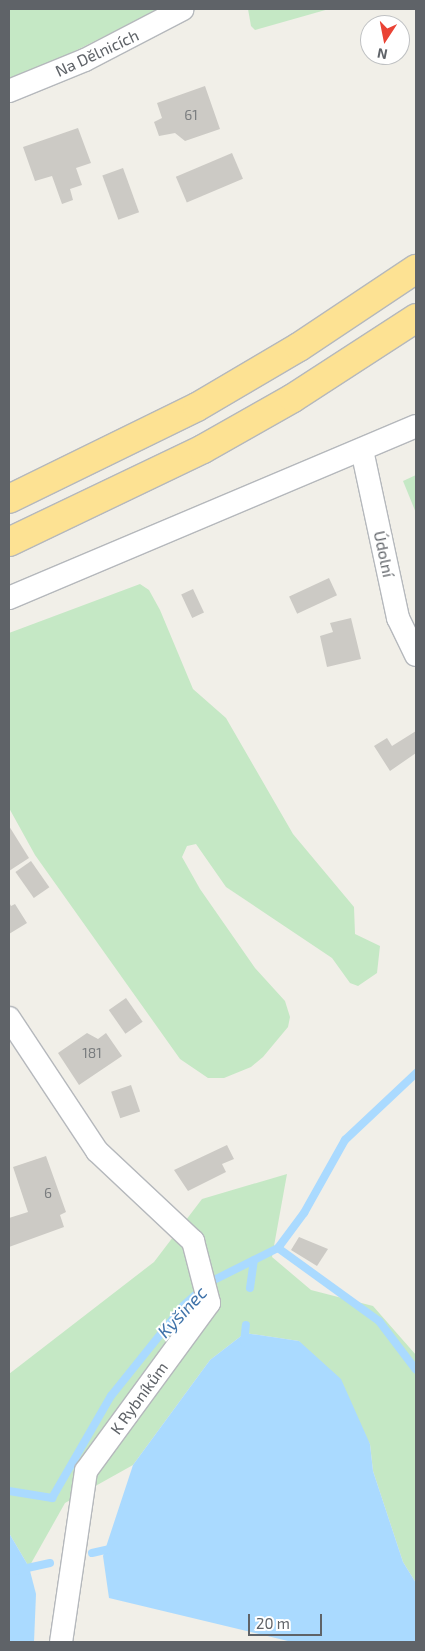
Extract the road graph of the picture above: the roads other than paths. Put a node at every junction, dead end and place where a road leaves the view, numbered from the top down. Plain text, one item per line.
1 (183, 9) edge
2 (9, 91) edge
3 (416, 269) edge
4 (416, 318) edge
5 (416, 426) edge
6 (362, 450) junction
7 (9, 498) edge
8 (9, 542) edge
9 (9, 598) edge
10 (416, 655) edge
11 (9, 1018) edge
12 (61, 1642) edge

1 - 2 street, Na Dělnicích
3 - 7 highway
4 - 8 highway
5 - 6 street
6 - 9 street
6 - 10 street, Údolní
11 - 12 street, K Rybníkům

